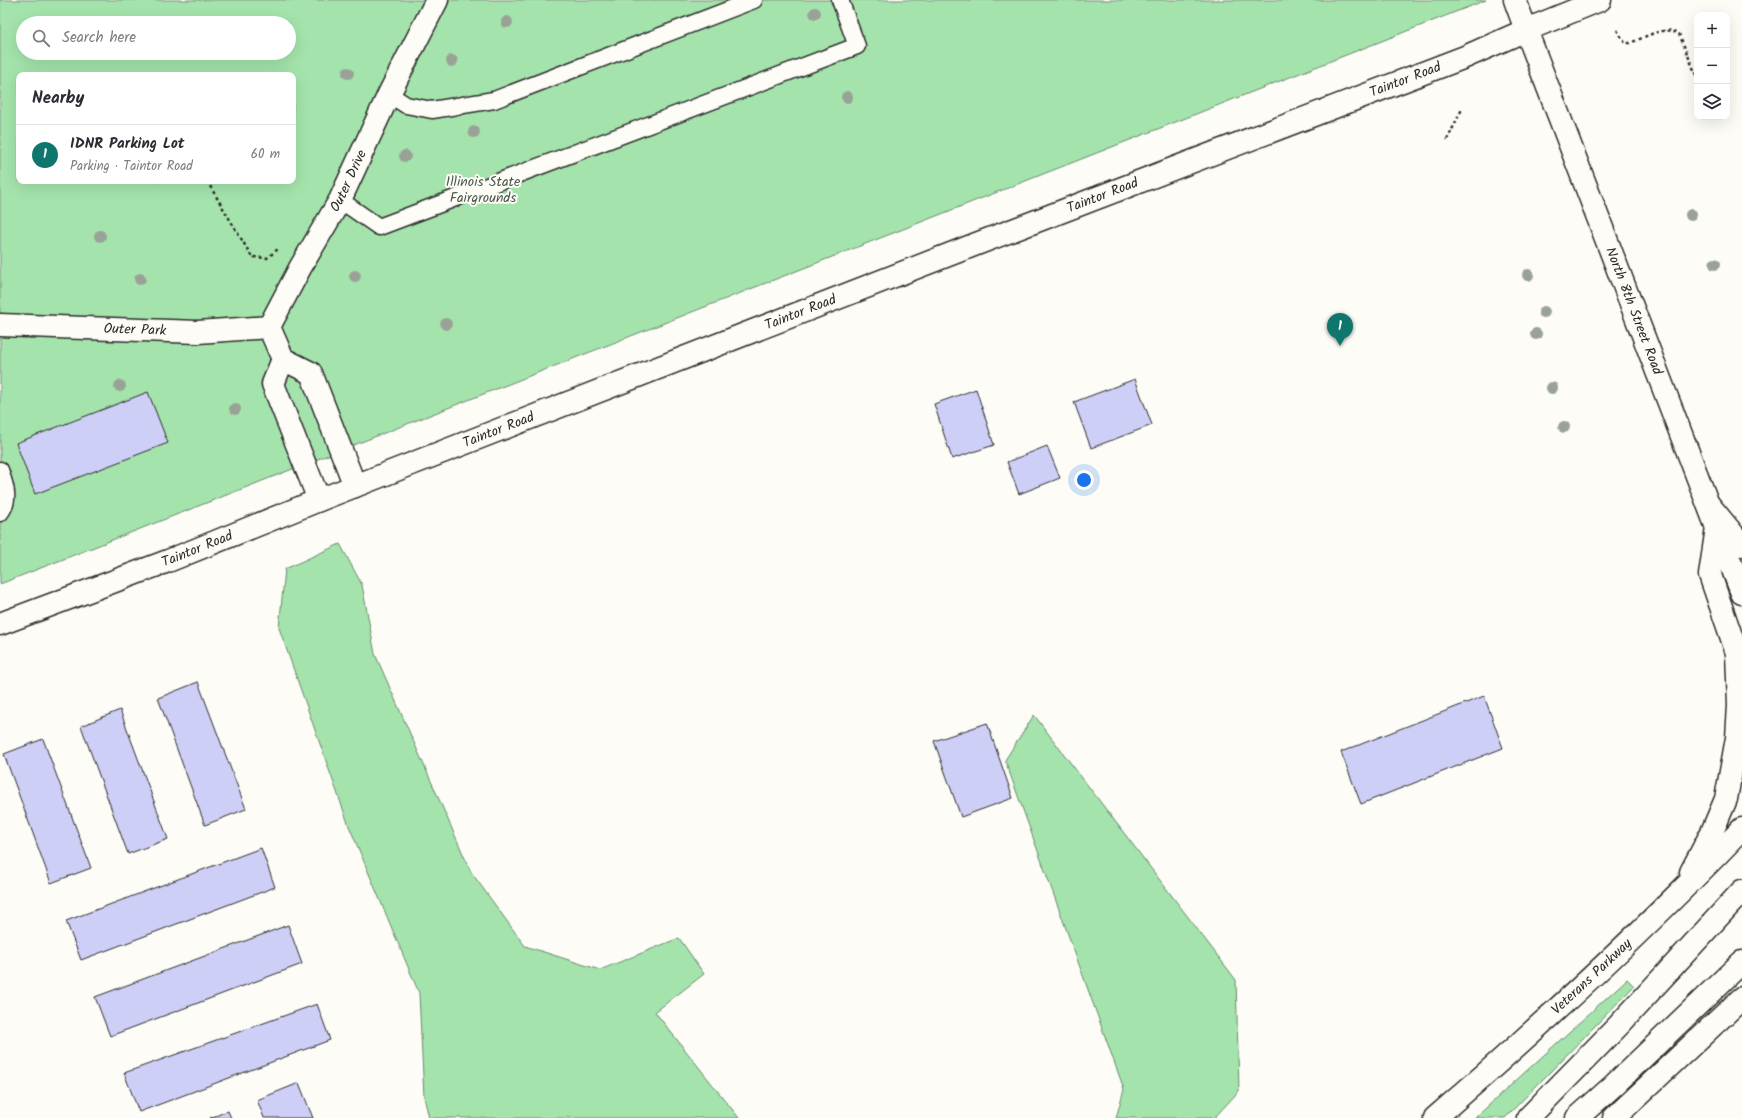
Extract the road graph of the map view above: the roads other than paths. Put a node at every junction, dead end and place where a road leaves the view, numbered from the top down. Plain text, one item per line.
1 (437, 0) edge
2 (754, 0) edge
3 (840, 0) edge
4 (1515, 0) edge
5 (1600, 0) edge
6 (1526, 30) junction
7 (389, 94) junction
8 (340, 200) junction
9 (0, 325) edge
10 (269, 327) junction
11 (283, 359) junction
12 (0, 470) edge
13 (355, 486) junction
14 (319, 500) junction
15 (1709, 505) junction
16 (0, 513) edge
17 (1717, 527) junction
18 (1742, 545) edge
19 (1742, 592) edge
20 (0, 624) edge
21 (1742, 829) edge
22 (1742, 891) edge
23 (1678, 896) junction
24 (1742, 962) edge
25 (1742, 998) edge
26 (1435, 1118) edge
27 (1528, 1118) edge
28 (1577, 1118) edge
29 (1614, 1118) edge

1 - 7 main road, Outer Drive
2 - 7 lane
3 - 8 lane
4 - 6 main road, North 8th Street Road
5 - 6 main road, Taintor Road
6 - 13 main road, Taintor Road
6 - 15 main road, North 8th Street Road
7 - 8 main road, Outer Drive
8 - 10 main road, Outer Drive
9 - 10 main road, Outer Park
10 - 11 main road
11 - 13 main road
11 - 14 main road
12 - 16 lane
13 - 14 main road, Taintor Road
14 - 20 main road, Taintor Road
15 - 17 main road, North 8th Street Road
15 - 18 main road
17 - 19 main road, North 8th Street Road
17 - 23 main road
21 - 23 main road, Veterans Parkway
22 - 27 main road
23 - 26 main road, Veterans Parkway
24 - 28 main road
25 - 29 main road

